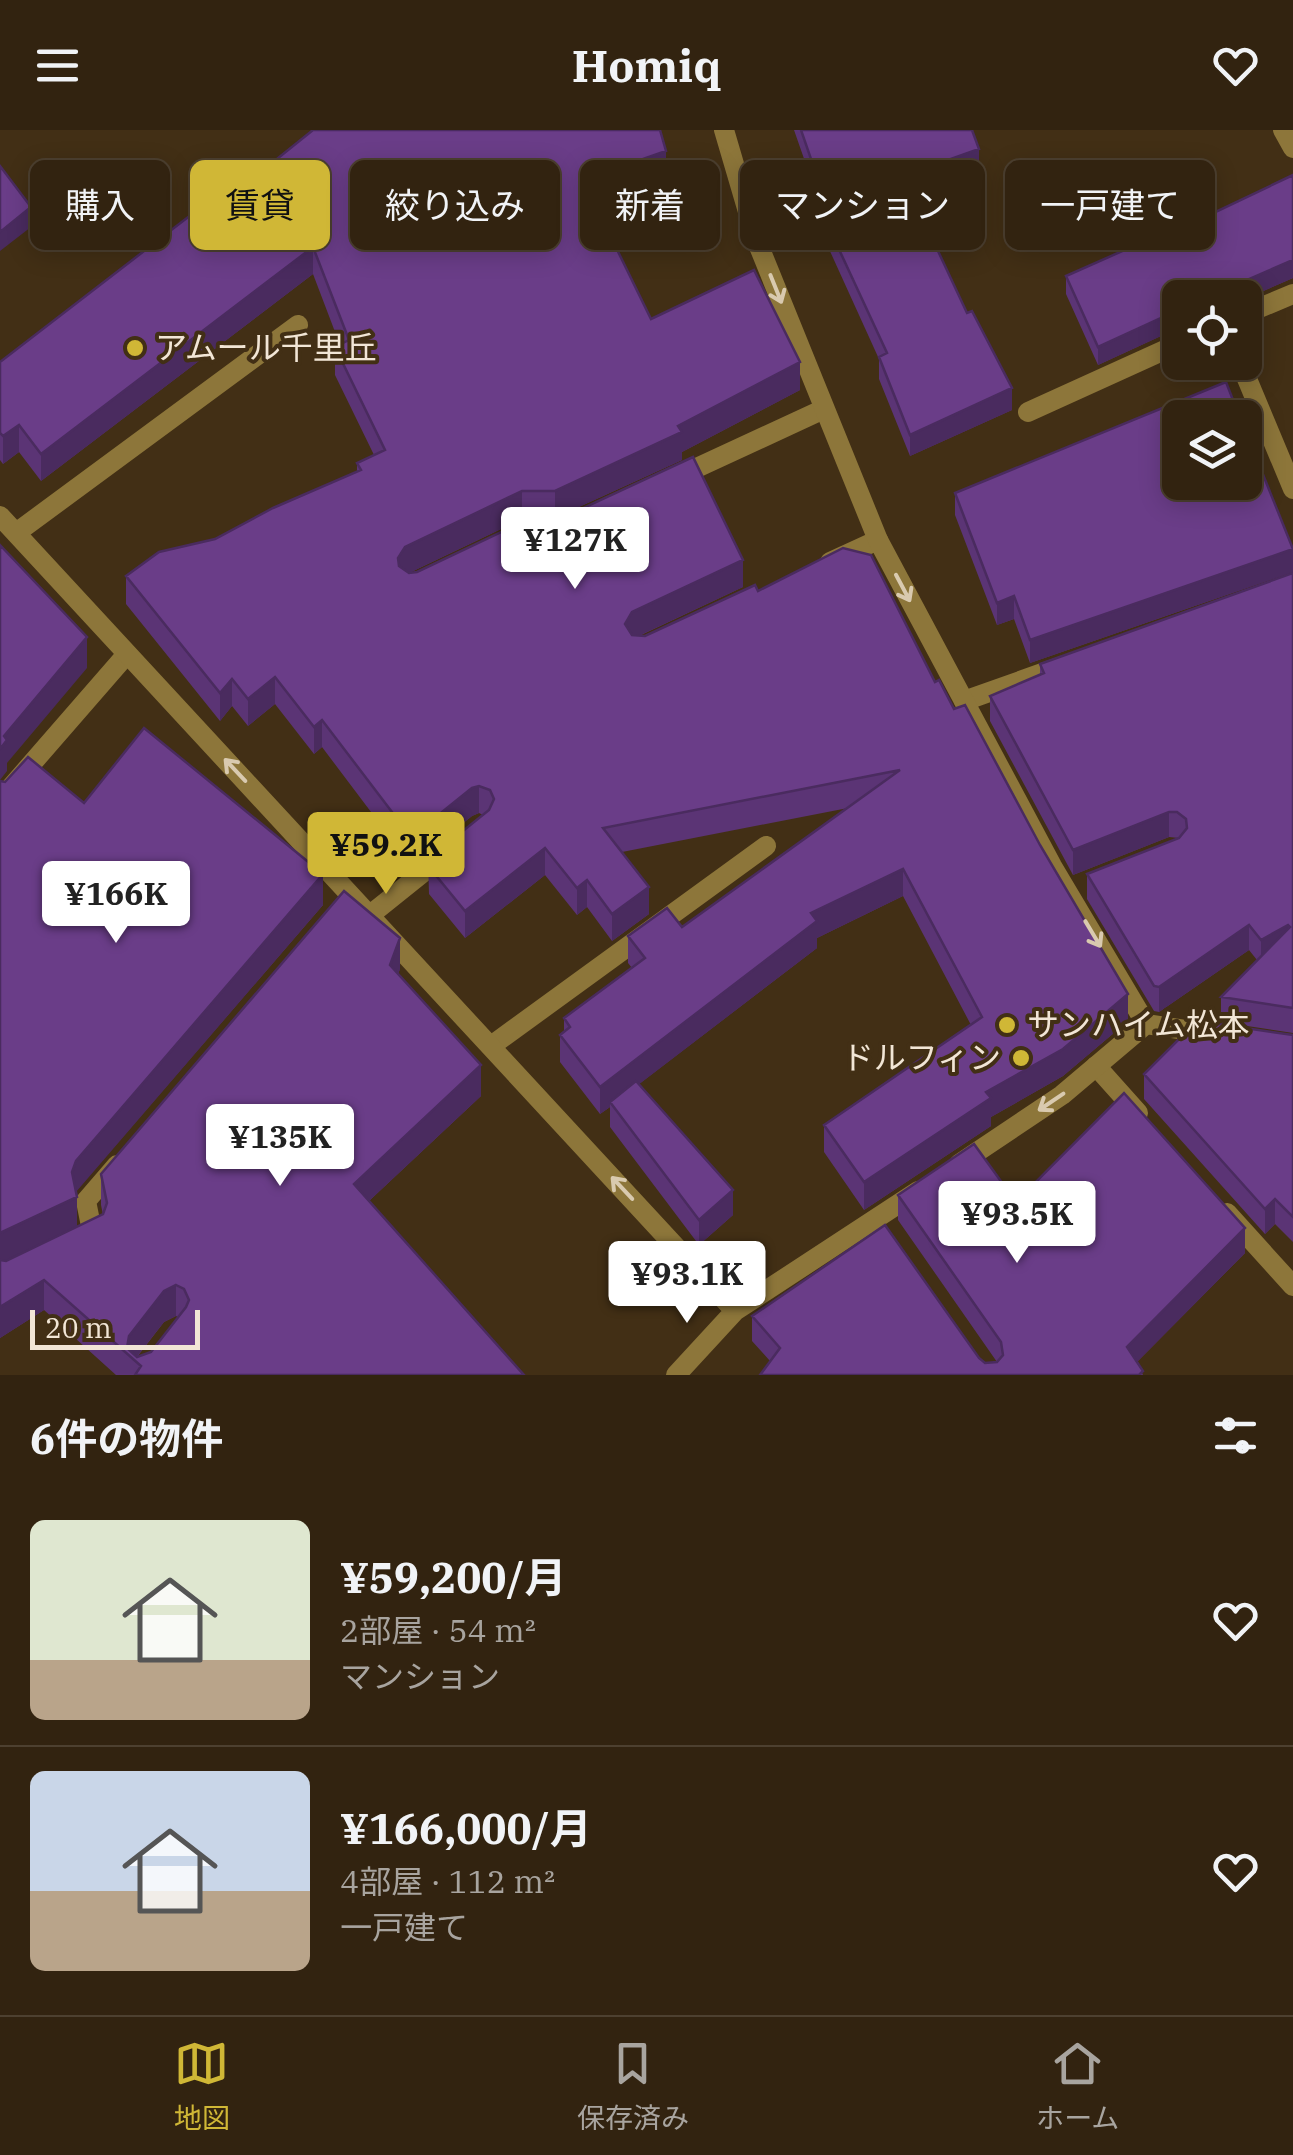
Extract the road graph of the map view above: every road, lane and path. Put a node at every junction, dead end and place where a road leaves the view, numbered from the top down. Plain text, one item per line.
1 (724, 130) edge
2 (1282, 130) edge
3 (1293, 148) edge
4 (1293, 294) edge
5 (1262, 307) edge
6 (298, 325) dead end
7 (1162, 351) edge
8 (1248, 380) edge
9 (824, 409) junction
10 (1028, 412) dead end
11 (664, 483) edge
12 (1293, 489) edge
13 (0, 516) edge
14 (16, 534) junction
15 (878, 540) junction
16 (810, 572) edge
17 (127, 654) junction
18 (1092, 656) edge
19 (964, 701) junction
20 (0, 800) edge
21 (466, 838) edge
22 (766, 846) dead end
23 (370, 916) junction
24 (1146, 1024) junction
25 (1238, 1038) edge
26 (491, 1046) junction
27 (1096, 1066) junction
28 (1149, 1124) edge
29 (136, 1143) edge
30 (1214, 1198) edge
31 (62, 1251) edge
32 (1293, 1286) edge
33 (735, 1311) junction
34 (676, 1375) edge

1 -> 9 street
2 - 3 street
4 - 5 street
6 - 14 street
7 - 10 street
8 - 12 street
9 - 11 street
9 - 15 street
13 - 14 street
14 - 17 street
15 - 16 street
15 -> 19 street
17 - 20 street
23 -> 17 street
18 - 19 street
19 -> 24 street
21 - 23 street
22 - 26 street
23 - 26 street
24 - 25 street
24 - 27 street
33 -> 26 street
27 - 28 street
27 -> 33 street
29 - 31 street
30 - 32 street
33 - 34 street

